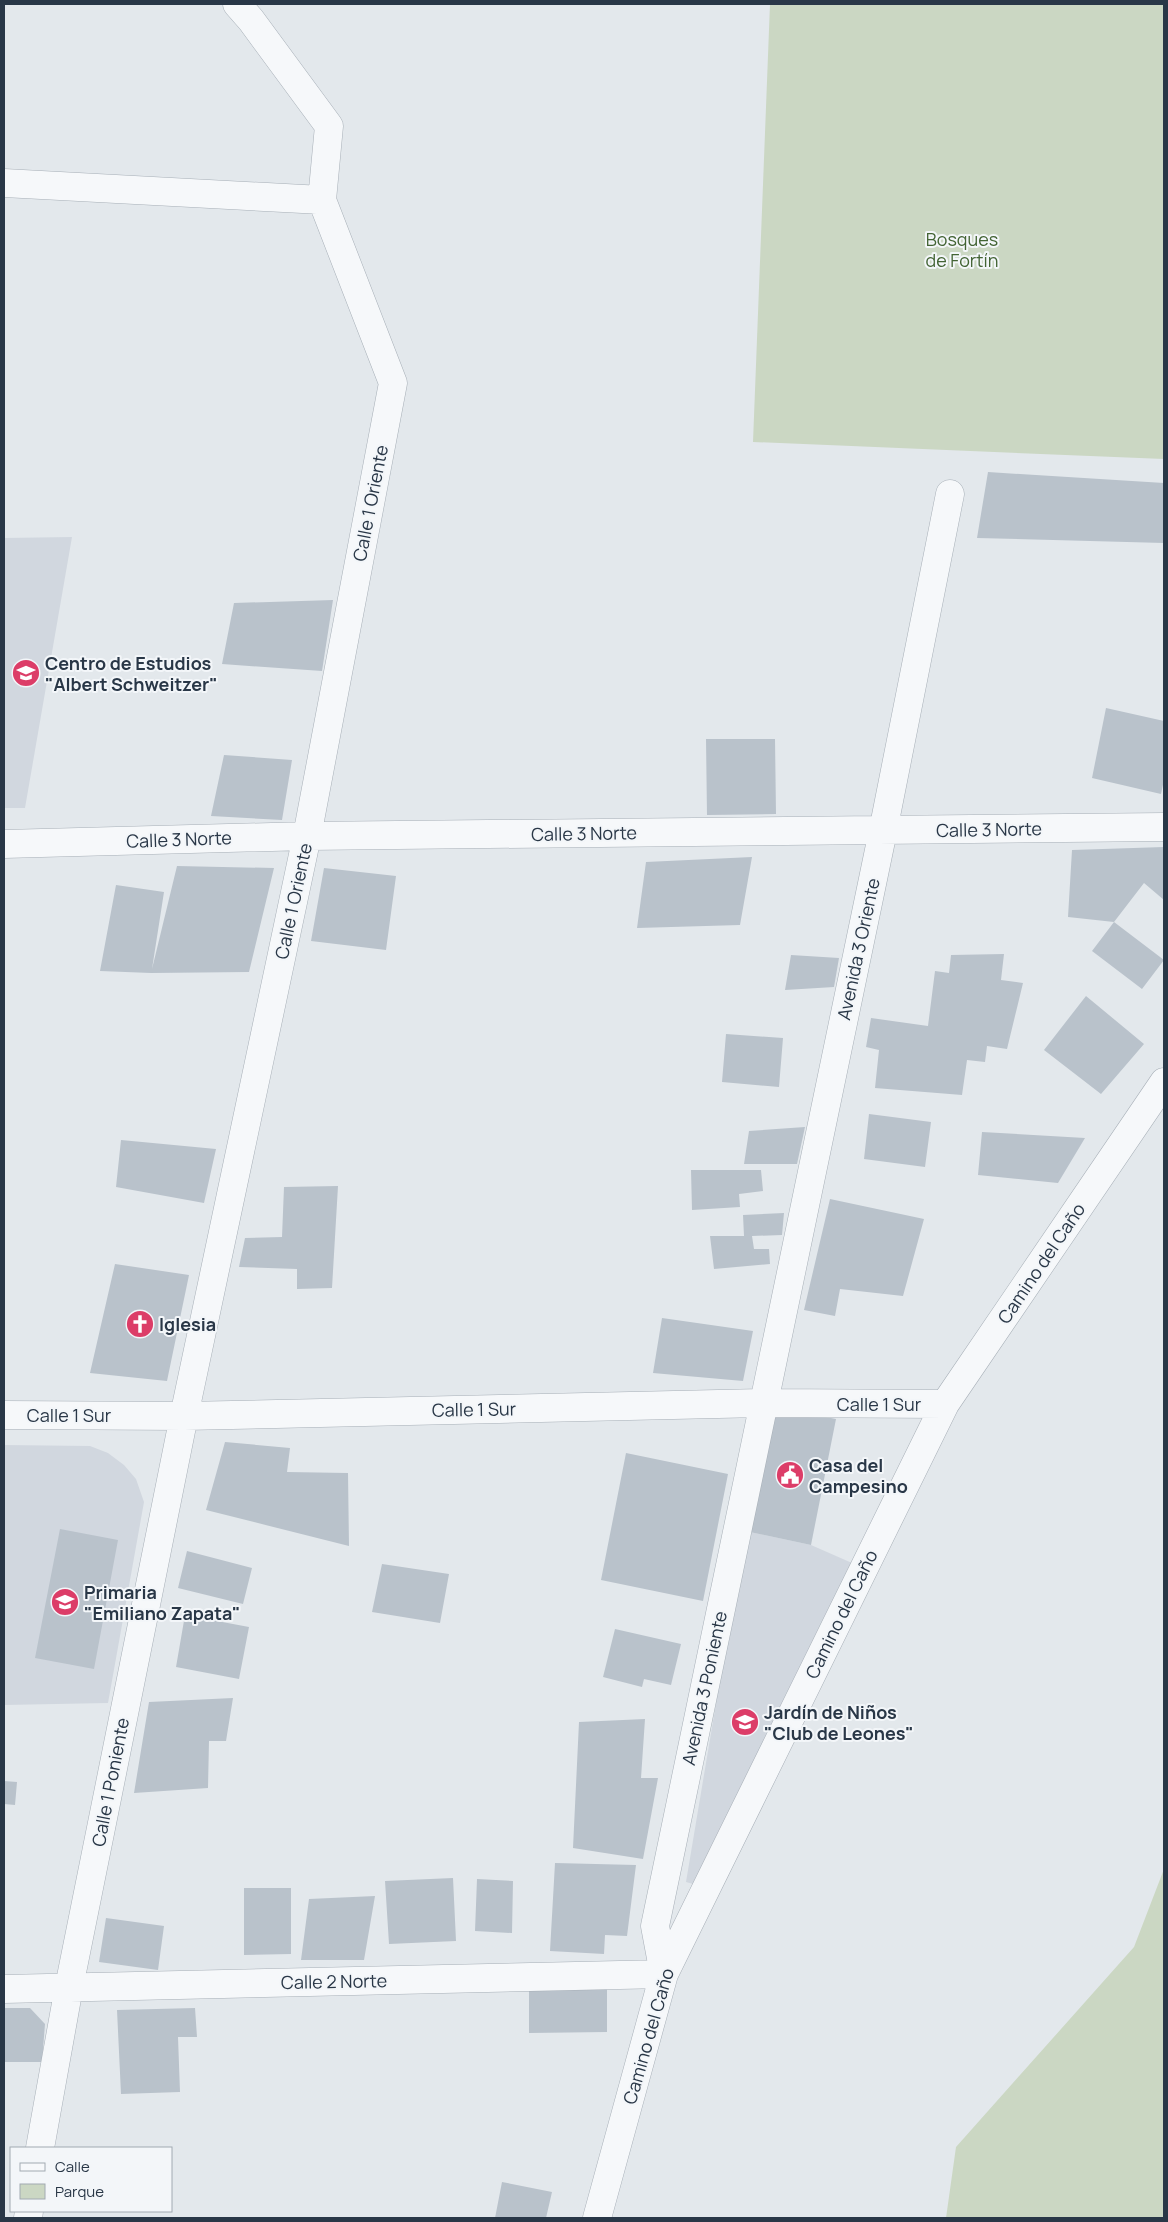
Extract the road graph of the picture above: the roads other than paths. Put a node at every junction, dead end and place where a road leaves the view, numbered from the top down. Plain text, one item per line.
1 (237, 4) edge
2 (4, 183) edge
3 (322, 200) junction
4 (950, 494) dead end
5 (1164, 827) edge
6 (883, 831) junction
7 (307, 836) junction
8 (4, 844) edge
9 (1164, 1082) edge
10 (762, 1403) junction
11 (945, 1404) junction
12 (4, 1415) edge
13 (184, 1416) junction
14 (664, 1974) junction
15 (69, 1987) junction
16 (4, 1989) edge
17 (40, 2147) edge
18 (597, 2218) edge

1 - 3 street
2 - 3 street
3 - 7 street, Calle 1 Oriente
4 - 6 street, Avenida 3 Oriente
5 - 6 street, Calle 3 Norte
6 - 7 street, Calle 3 Norte
6 - 10 street, Avenida 3 Oriente
7 - 8 street, Calle 3 Norte
7 - 13 street, Calle 1 Oriente
9 - 11 street, Camino del Caño
10 - 11 street, Calle 1 Sur
10 - 13 street, Calle 1 Sur
10 - 14 street, Avenida 3 Poniente
11 - 14 street, Camino del Caño
12 - 13 street, Calle 1 Sur
13 - 15 street, Calle 1 Poniente
14 - 15 street, Calle 2 Norte
14 - 18 street, Camino del Caño
15 - 16 street, Calle 2 Norte
15 - 17 street, Calle 1 Poniente

